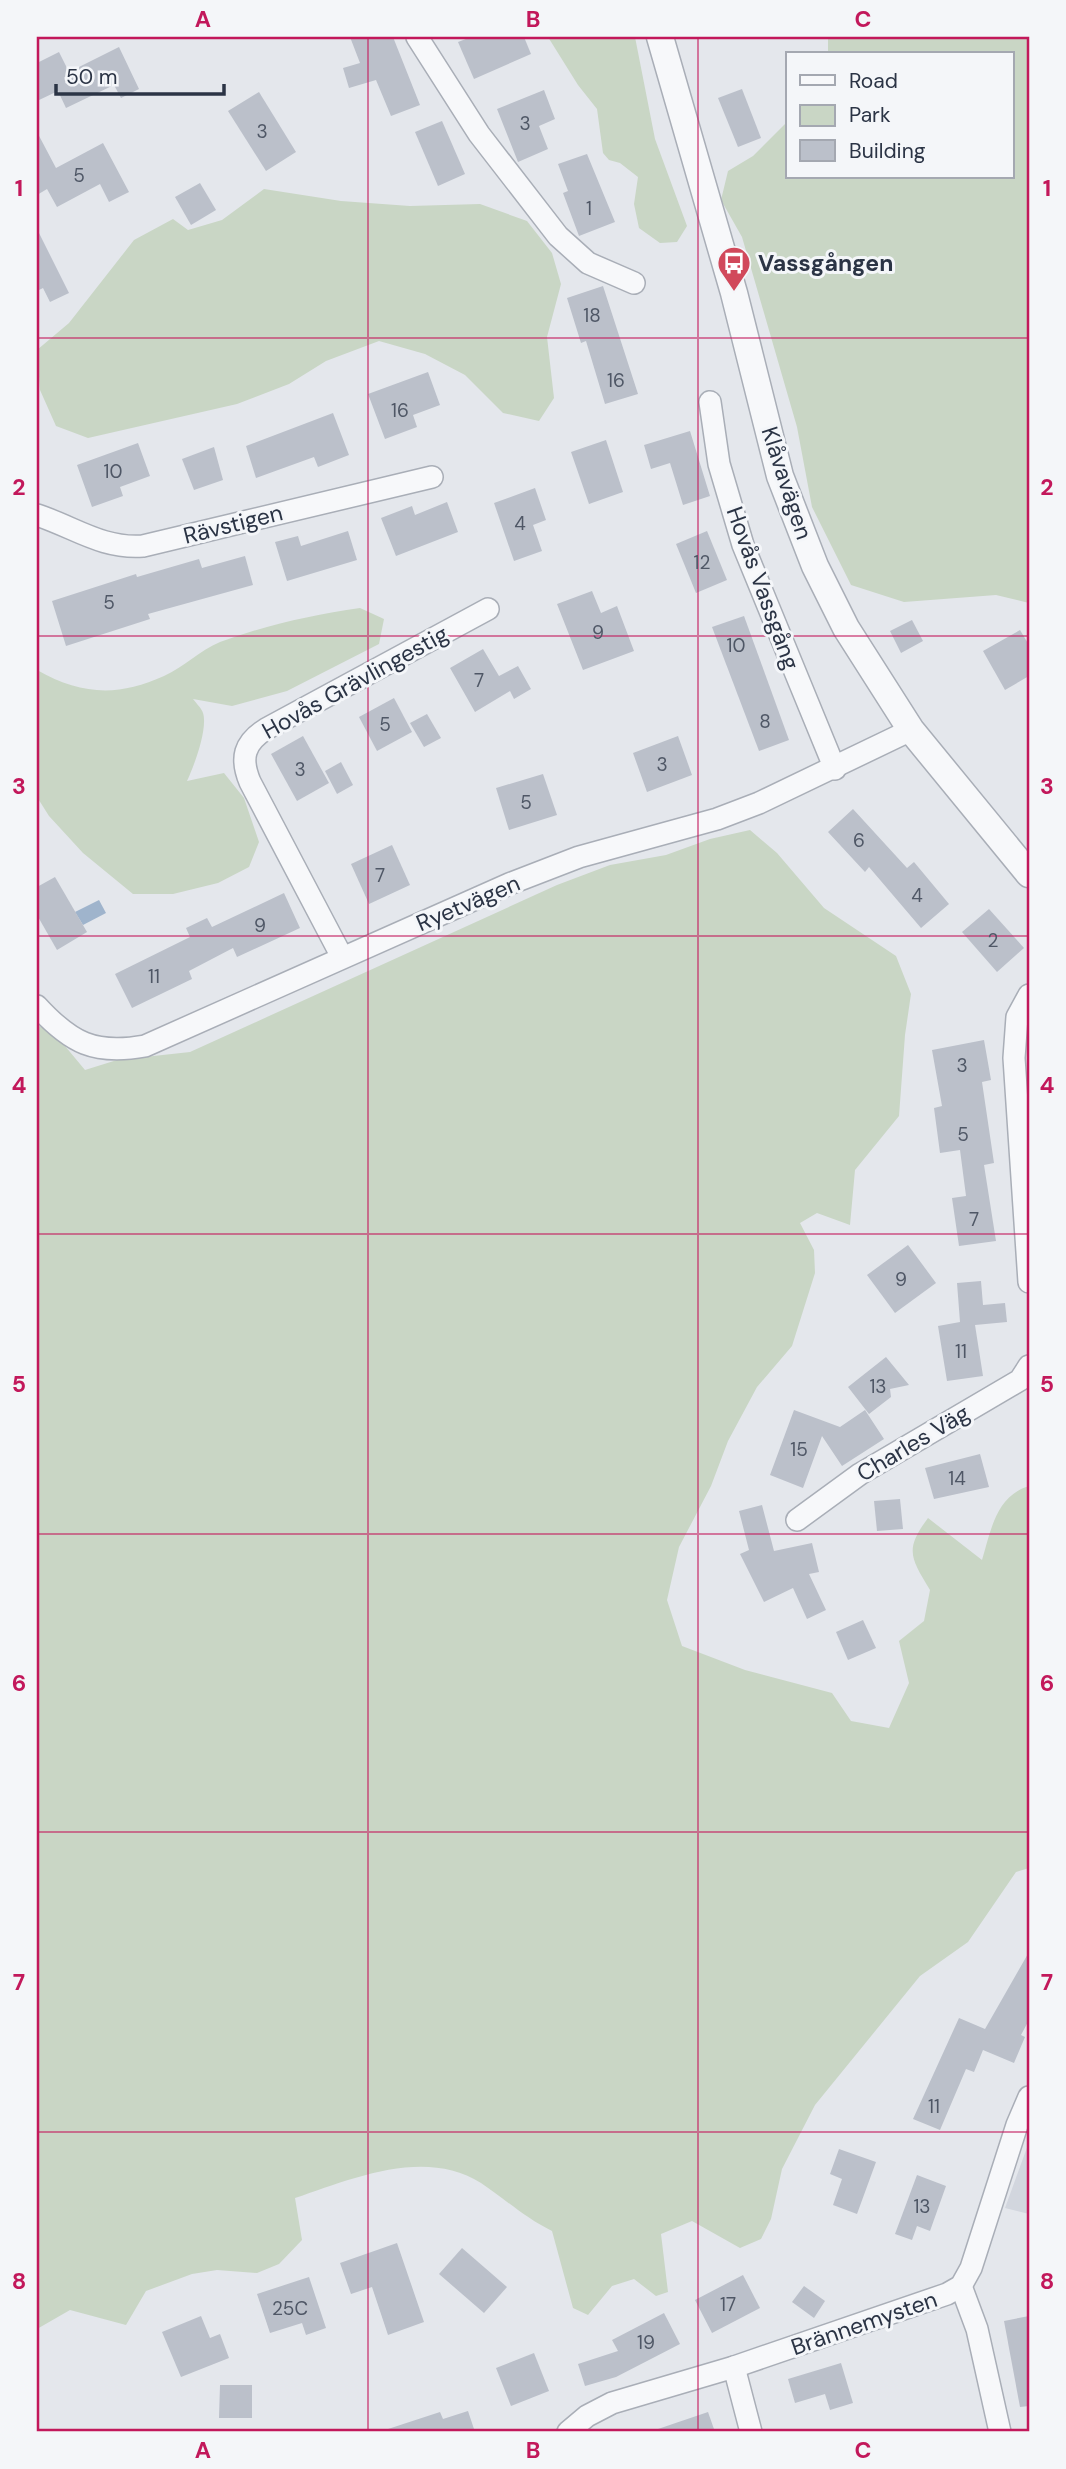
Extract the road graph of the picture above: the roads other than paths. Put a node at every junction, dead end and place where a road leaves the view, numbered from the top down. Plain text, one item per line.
1 (417, 37) edge
2 (660, 37) edge
3 (634, 283) dead end
4 (710, 402) dead end
5 (432, 477) dead end
6 (37, 515) edge
7 (488, 609) dead end
8 (911, 730) junction
9 (835, 769) junction
10 (1029, 874) edge
11 (342, 957) junction
12 (1029, 995) edge
13 (37, 1006) edge
14 (1029, 1282) edge
15 (1029, 1366) edge
16 (797, 1520) dead end
17 (1029, 2097) edge
18 (961, 2286) junction
19 (734, 2367) junction
20 (568, 2432) edge
21 (751, 2432) edge
22 (1000, 2432) edge

1 - 3 street
2 - 8 street, Klåvavägen
4 - 9 street, Hovås Vassgång
5 - 6 street, Rävstigen
7 - 11 street, Hovås Grävlingestig
8 - 9 street, Ryetvägen
8 - 10 street, Klåvavägen
9 - 11 street, Ryetvägen
11 - 13 street, Ryetvägen
12 - 14 street
15 - 16 street, Charles Väg
17 - 18 street, Brännemysten
18 - 19 street, Brännemysten
18 - 22 street
19 - 20 street, Brännemysten
19 - 21 street

